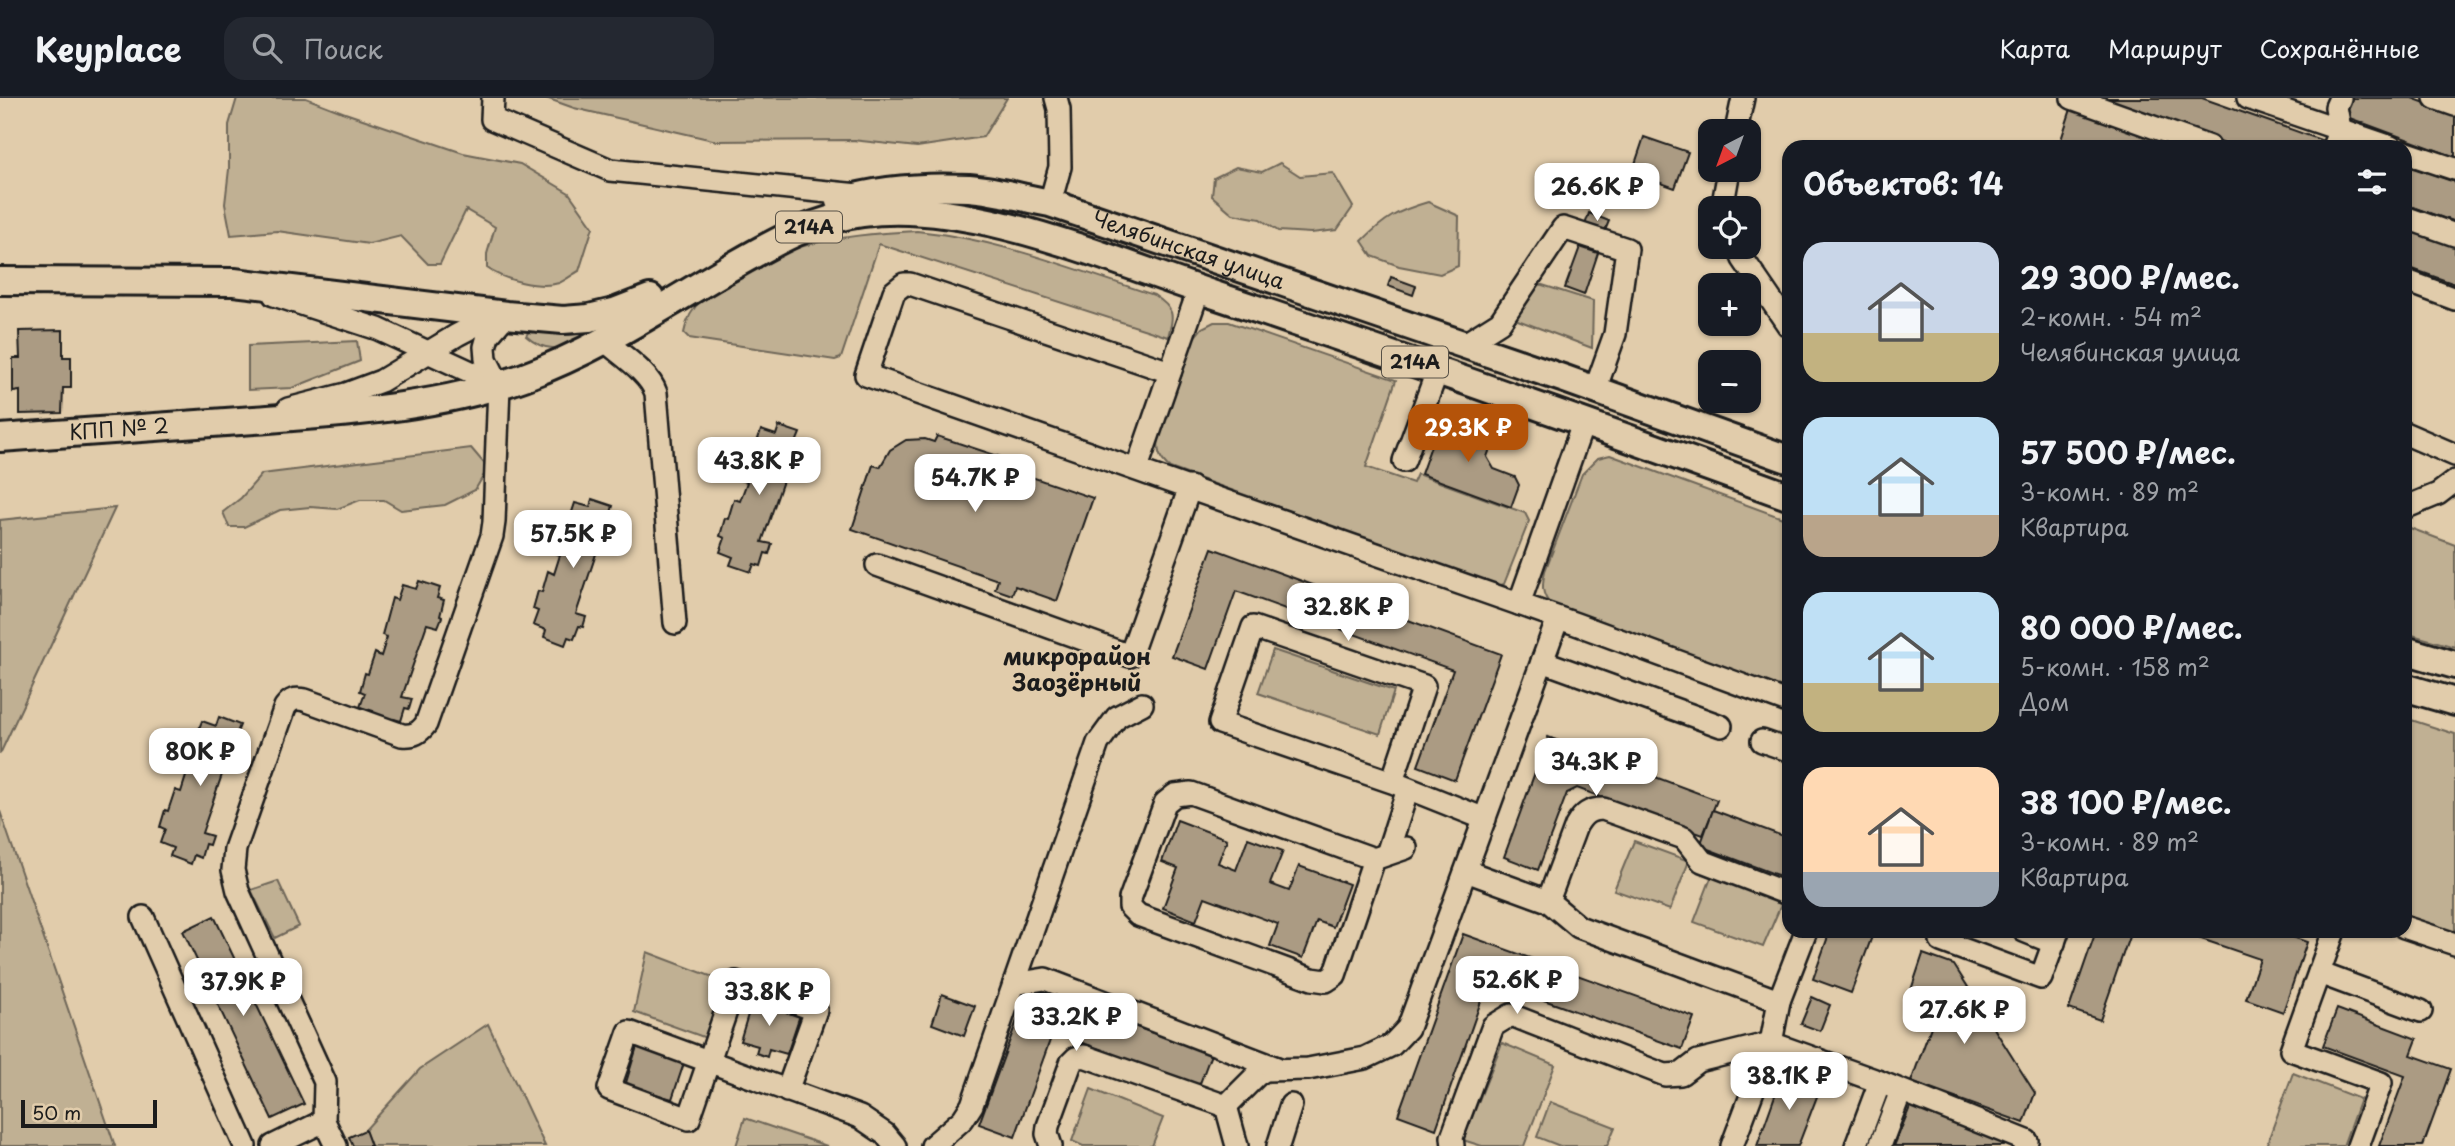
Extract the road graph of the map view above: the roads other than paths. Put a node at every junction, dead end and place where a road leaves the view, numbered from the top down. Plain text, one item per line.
1 (493, 98) edge
2 (1056, 98) edge
3 (1743, 98) edge
4 (2072, 98) edge
5 (2248, 98) edge
6 (2340, 98) edge
7 (2435, 98) edge
8 (2455, 105) edge
9 (1739, 119) edge
10 (2337, 138) edge
11 (2189, 140) edge
12 (2412, 155) edge
13 (2455, 169) edge
14 (858, 195) junction
15 (1049, 203) junction
16 (2412, 220) edge
17 (1039, 235) junction
18 (2455, 235) edge
19 (1743, 259) edge
20 (0, 281) edge
21 (234, 282) junction
22 (2412, 283) edge
23 (1199, 289) junction
24 (2455, 299) edge
25 (506, 315) junction
26 (1782, 316) edge
27 (604, 340) junction
28 (1465, 344) junction
29 (427, 352) junction
30 (1438, 369) junction
31 (1170, 372) junction
32 (499, 385) junction
33 (1595, 390) junction
34 (239, 421) junction
35 (1584, 421) junction
36 (2412, 436) edge
37 (0, 438) edge
38 (2455, 455) edge
39 (1782, 457) edge
40 (1404, 461) dead end
41 (1137, 468) junction
42 (2455, 481) edge
43 (1190, 487) junction
44 (1782, 494) edge
45 (2446, 498) edge
46 (2412, 506) edge
47 (877, 565) dead end
48 (1519, 604) junction
49 (1558, 618) junction
50 (675, 624) dead end
51 (2412, 652) edge
52 (1542, 661) junction
53 (2455, 665) edge
54 (2412, 690) edge
55 (1782, 700) edge
56 (2451, 702) edge
57 (1142, 704) dead end
58 (1721, 726) dead end
59 (1762, 741) dead end
60 (1782, 748) edge
61 (1400, 786) junction
62 (1485, 819) junction
63 (1389, 854) junction
64 (1466, 870) junction
65 (1782, 892) edge
66 (1548, 901) junction
67 (143, 917) dead end
68 (2412, 930) edge
69 (1803, 938) edge
70 (1942, 938) edge
71 (2056, 938) edge
72 (2332, 938) edge
73 (2455, 944) edge
74 (2319, 973) junction
75 (1014, 984) junction
76 (1779, 1001) junction
77 (2421, 1010) dead end
78 (1771, 1043) junction
79 (708, 1061) junction
80 (1277, 1068) junction
81 (1880, 1082) junction
82 (787, 1091) junction
83 (1901, 1091) junction
84 (1291, 1105) dead end
85 (1226, 1106) junction
86 (324, 1121) junction
87 (245, 1146) edge
88 (273, 1146) edge
89 (336, 1146) edge
90 (895, 1146) edge
91 (932, 1146) edge
92 (1051, 1146) edge
93 (1237, 1146) edge
94 (1278, 1146) edge
95 (1452, 1146) edge
96 (1732, 1146) edge
97 (1856, 1146) edge
98 (1880, 1146) edge
99 (2025, 1146) edge
100 (2358, 1146) edge

1 - 14 street
2 - 15 street
3 - 9 street
4 - 11 street
5 - 10 street
6 - 10 street
7 - 8 street
12 - 13 street
14 - 15 main road, Челябинская улица
14 - 25 main road, Челябинская улица
15 - 17 main road
15 - 28 main road, Челябинская улица
16 - 18 street
17 - 23 main road, Челябинская улица / 214А
17 - 27 main road, Челябинская улица / 214А
19 - 26 street
20 - 21 main road
21 - 25 main road, Челябинская улица
21 - 29 street
22 - 24 street
23 - 30 main road, Челябинская улица / 214А
23 - 31 street
25 - 29 street
25 - 32 street
27 - 32 main road, Челябинская улица
27 - 50 street
28 - 33 main road, Челябинская улица
28 - 33 street
29 - 32 street
29 - 34 street
30 - 35 main road, Челябинская улица / 214А
30 - 40 street
31 - 41 street
31 - 41 street
32 - 34 main road, КПП № 2
32 - 86 street
33 - 35 main road
33 - 39 main road, Челябинская улица
34 - 37 main road, КПП № 2
35 - 44 main road, Челябинская улица / 214А
35 - 48 street
36 - 38 street
41 - 43 street
42 - 45 street
43 - 47 street
43 - 48 street
45 - 46 street
48 - 49 street
49 - 52 street
49 - 55 street
51 - 53 main road
52 - 58 street
52 - 62 street
54 - 56 main road
57 - 75 street
59 - 60 street
61 - 61 street
61 - 62 street
61 - 63 street
62 - 64 street
63 - 63 street
64 - 66 street
64 - 80 street
65 - 66 street
66 - 76 street
67 - 87 street
68 - 73 street
69 - 76 street
70 - 71 street
72 - 74 street
74 - 77 street
74 - 100 street
75 - 80 street
75 - 91 street
76 - 78 street
78 - 81 street
78 - 95 street
78 - 96 street
79 - 79 street
79 - 82 street
79 - 82 street
80 - 85 street
81 - 83 street
81 - 97 street
82 - 90 street
83 - 98 street
83 - 99 street
84 - 94 street
85 - 92 street
85 - 93 street
86 - 88 street
86 - 89 street

